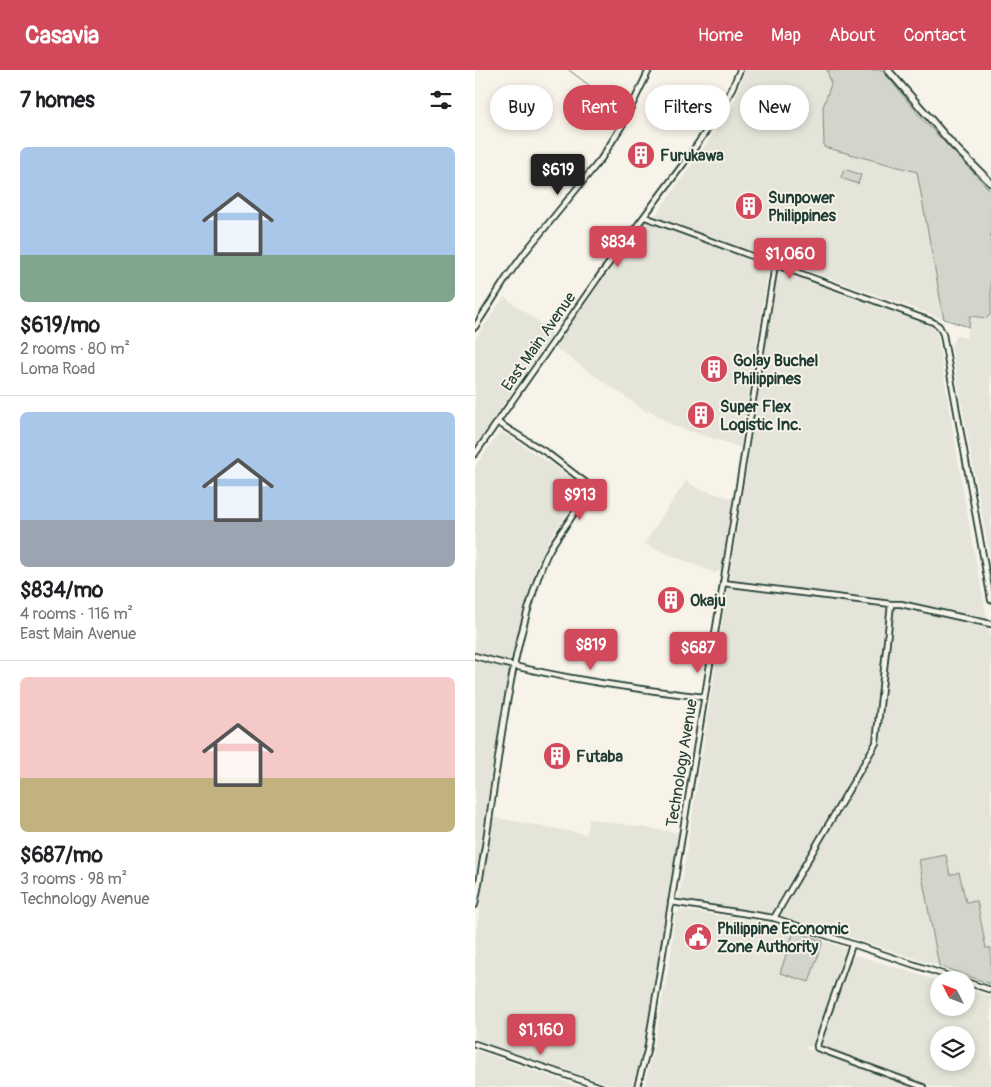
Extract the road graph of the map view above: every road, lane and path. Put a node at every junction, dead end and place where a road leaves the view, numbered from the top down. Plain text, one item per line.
1 (649, 70) edge
2 (740, 70) edge
3 (888, 70) edge
4 (991, 183) edge
5 (645, 217) junction
6 (775, 265) junction
7 (475, 327) edge
8 (497, 422) junction
9 (475, 454) edge
10 (723, 583) junction
11 (991, 600) edge
12 (891, 604) junction
13 (991, 624) edge
14 (475, 656) edge
15 (514, 667) junction
16 (704, 697) junction
17 (671, 902) junction
18 (475, 905) edge
19 (774, 918) junction
20 (852, 944) junction
21 (932, 971) edge
22 (975, 985) edge
23 (991, 990) edge
24 (475, 1044) edge
25 (601, 1087) edge
26 (637, 1087) edge
27 (923, 1087) edge

1 - 7 street
2 - 5 street, East Main Avenue
3 - 4 main road
5 - 6 street
5 - 8 street, East Main Avenue
6 - 10 street, Technology Avenue
6 - 11 street
8 - 9 street, East Main Avenue
8 - 15 street
10 - 12 street
10 - 16 street, Technology Avenue
12 - 13 street
12 - 19 street
14 - 15 street
15 - 16 street
15 - 18 street
16 - 17 street, Technology Avenue
17 - 19 street
17 - 26 street, Technology Avenue
19 - 20 street
20 - 21 street
20 - 27 street
22 - 23 street
24 - 25 street

